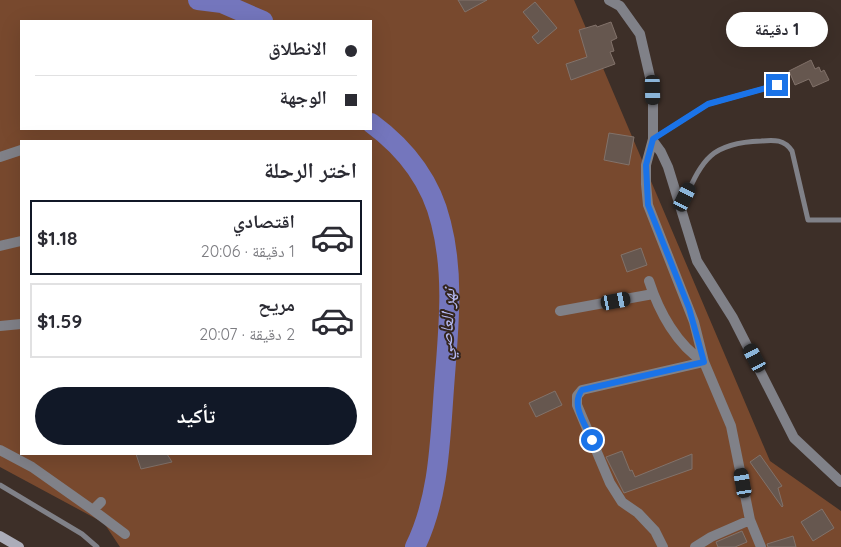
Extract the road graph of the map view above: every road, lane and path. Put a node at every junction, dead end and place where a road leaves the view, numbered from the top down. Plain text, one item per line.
1 (609, 0) edge
2 (777, 85) dead end
3 (653, 140) junction
4 (20, 150) edge
5 (0, 157) edge
6 (680, 207) junction
7 (841, 220) edge
8 (20, 241) edge
9 (0, 246) edge
10 (649, 281) dead end
11 (653, 294) junction
12 (560, 311) dead end
13 (20, 324) edge
14 (0, 326) edge
15 (704, 362) junction
16 (0, 450) edge
17 (841, 482) edge
18 (0, 485) edge
19 (101, 502) dead end
20 (92, 510) junction
21 (750, 520) junction
22 (125, 534) dead end
23 (0, 536) edge
24 (19, 547) edge
25 (97, 547) edge
26 (662, 547) edge
27 (695, 547) edge
28 (761, 547) edge

1 - 3 street
2 - 3 lane
3 - 6 street
3 - 15 street
4 - 5 street
6 - 7 lane
6 - 17 street
8 - 9 street
10 - 11 street
11 - 12 street
11 - 15 street
13 - 14 street
15 - 21 street
15 - 26 street
16 - 20 street
18 - 25 lane
19 - 20 street
20 - 22 street
21 - 27 street
21 - 28 street
23 - 24 main road

